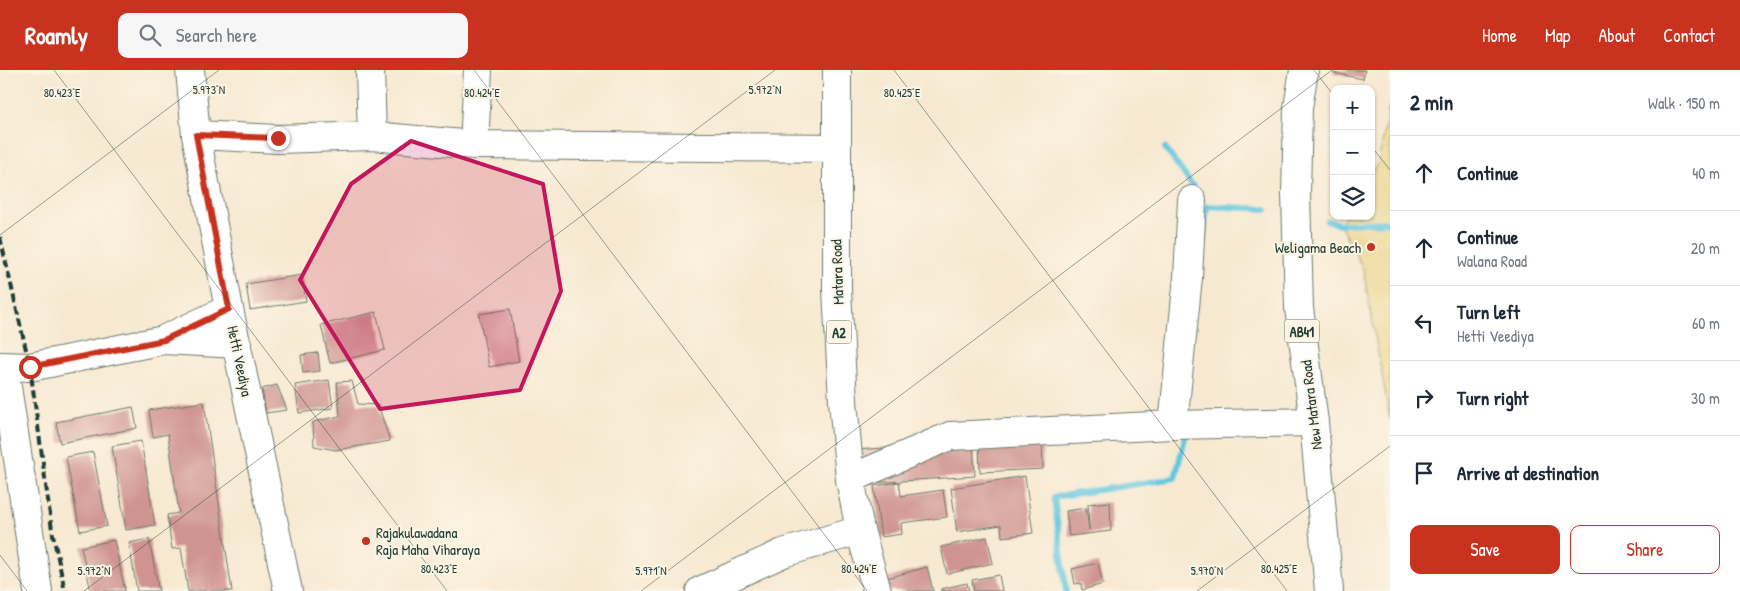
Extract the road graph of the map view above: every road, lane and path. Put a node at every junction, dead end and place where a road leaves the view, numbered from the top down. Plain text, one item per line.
1 (190, 70) edge
2 (370, 70) edge
3 (478, 70) edge
4 (837, 70) edge
5 (1304, 70) edge
6 (196, 135) junction
7 (372, 136) junction
8 (474, 145) junction
9 (837, 148) junction
10 (1192, 200) dead end
11 (229, 309) junction
12 (164, 340) junction
13 (237, 344) junction
14 (2, 367) edge
15 (1314, 422) junction
16 (1174, 425) junction
17 (850, 479) junction
18 (860, 530) junction
19 (38, 591) edge
20 (288, 591) edge
21 (700, 591) edge
22 (877, 591) edge
23 (1329, 591) edge

1 - 6 main road, Hetti Veediya
2 - 7 main road
3 - 8 main road
4 - 9 main road, Matara Road / A2
5 - 15 main road, New Matara Road / AB41
6 - 7 main road
6 - 11 main road, Hetti Veediya
7 - 8 main road
8 - 9 main road
9 - 17 main road, Matara Road / A2
10 - 16 main road
11 - 12 main road
11 - 13 main road, Hetti Veediya
12 - 13 main road
12 - 14 main road
13 - 20 main road, Hetti Veediya
14 - 19 main road
15 - 16 main road
15 - 23 main road, New Matara Road / AB41
16 - 17 main road
17 - 18 main road, Matara Road / A2
18 - 21 main road
18 - 22 main road, Matara Road / A2

